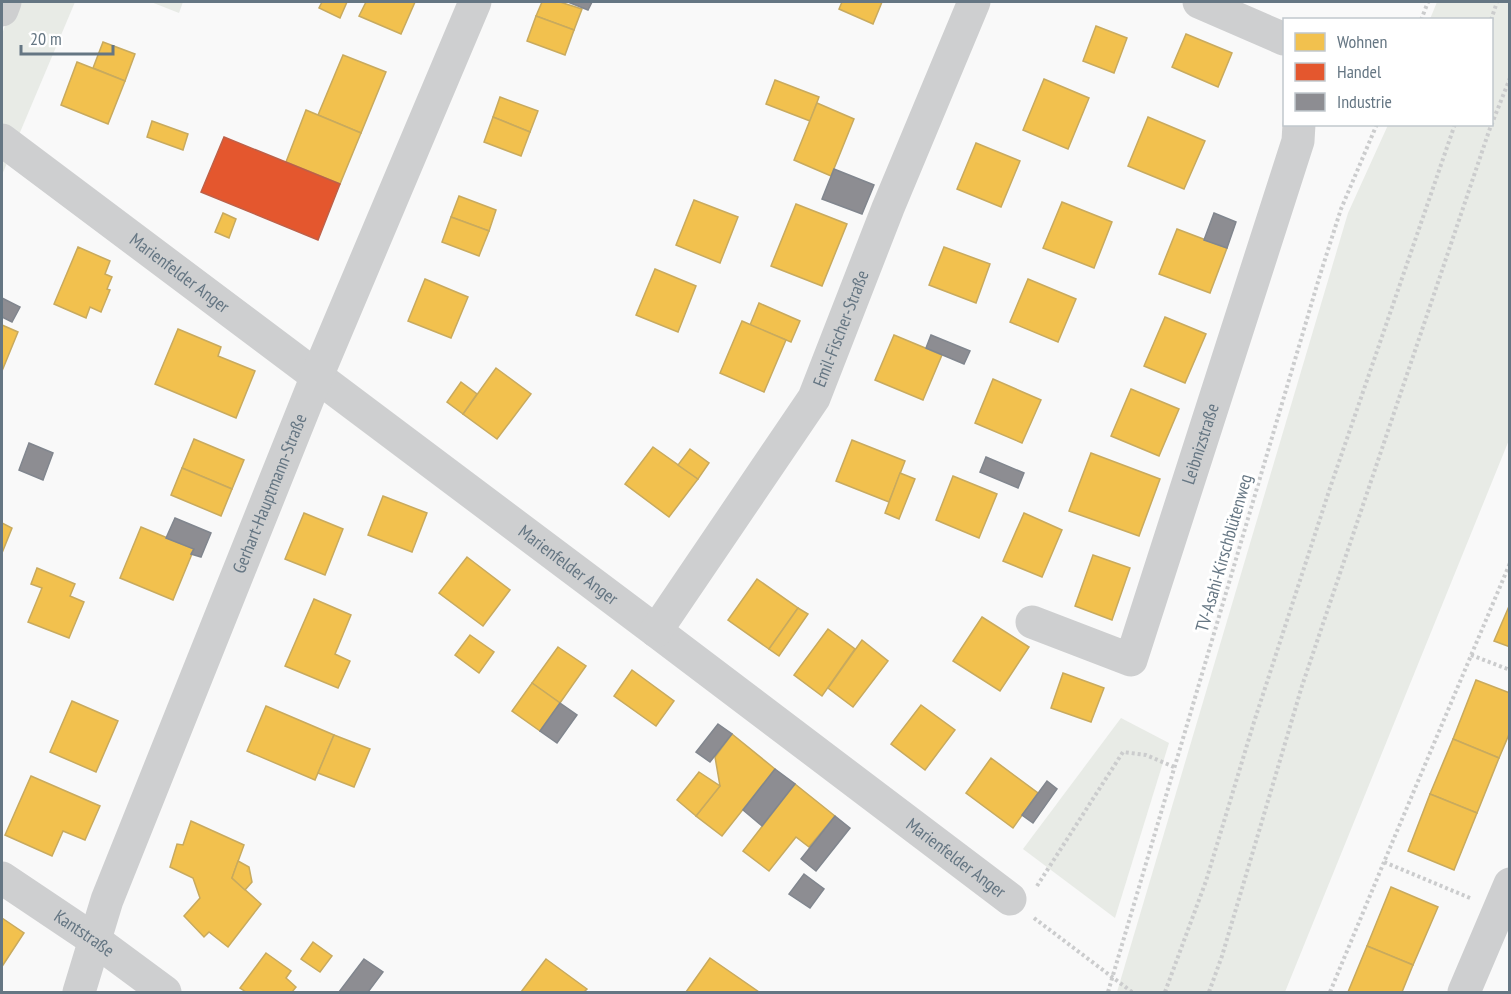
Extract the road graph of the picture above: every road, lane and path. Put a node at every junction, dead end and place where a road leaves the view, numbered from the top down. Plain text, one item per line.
1 (5, 2) edge
2 (475, 2) edge
3 (974, 2) edge
4 (1199, 2) edge
5 (1428, 2) edge
6 (1497, 2) edge
7 (2, 10) edge
8 (1422, 18) edge
9 (1492, 18) edge
10 (1283, 39) edge
11 (1509, 78) edge
12 (1493, 120) edge
13 (1299, 126) edge
14 (1376, 126) edge
15 (1454, 126) edge
16 (1491, 126) edge
17 (2, 140) edge
18 (317, 376) junction
19 (1509, 563) edge
20 (1032, 622) dead end
21 (656, 630) junction
22 (1471, 655) junction
23 (1509, 670) edge
24 (1174, 767) junction
25 (1384, 862) junction
26 (2, 878) edge
27 (1504, 897) edge
28 (1016, 904) junction
29 (96, 941) junction
30 (1112, 978) junction
31 (79, 993) edge
32 (165, 993) edge
33 (1108, 993) edge
34 (1132, 993) edge
35 (1165, 993) edge
36 (1209, 993) edge
37 (1330, 993) edge
38 (1464, 993) edge

1 - 7 street
2 - 18 street, Gerhart-Hauptmann-Straße
3 - 21 street, Emil-Fischer-Straße
4 - 10 street
5 - 8 path
6 - 9 path
11 - 12 path
13 - 20 street, Leibnizstraße
14 - 24 path, TV-Asahi-Kirschblütenweg
15 - 35 path
16 - 36 path
17 - 18 street, Marienfelder Anger
18 - 21 street, Marienfelder Anger
18 - 29 street, Gerhart-Hauptmann-Straße
19 - 22 path
21 - 28 street, Marienfelder Anger
22 - 23 path
22 - 25 path
24 - 28 path
24 - 30 path, TV-Asahi-Kirschblütenweg
25 - 27 path
25 - 37 path
26 - 29 street, Kantstraße
27 - 38 street
28 - 30 path, Marienfelder Anger
29 - 31 street, Gerhart-Hauptmann-Straße
29 - 32 street, Kantstraße
30 - 33 path, TV-Asahi-Kirschblütenweg
30 - 34 path, Marienfelder Anger

